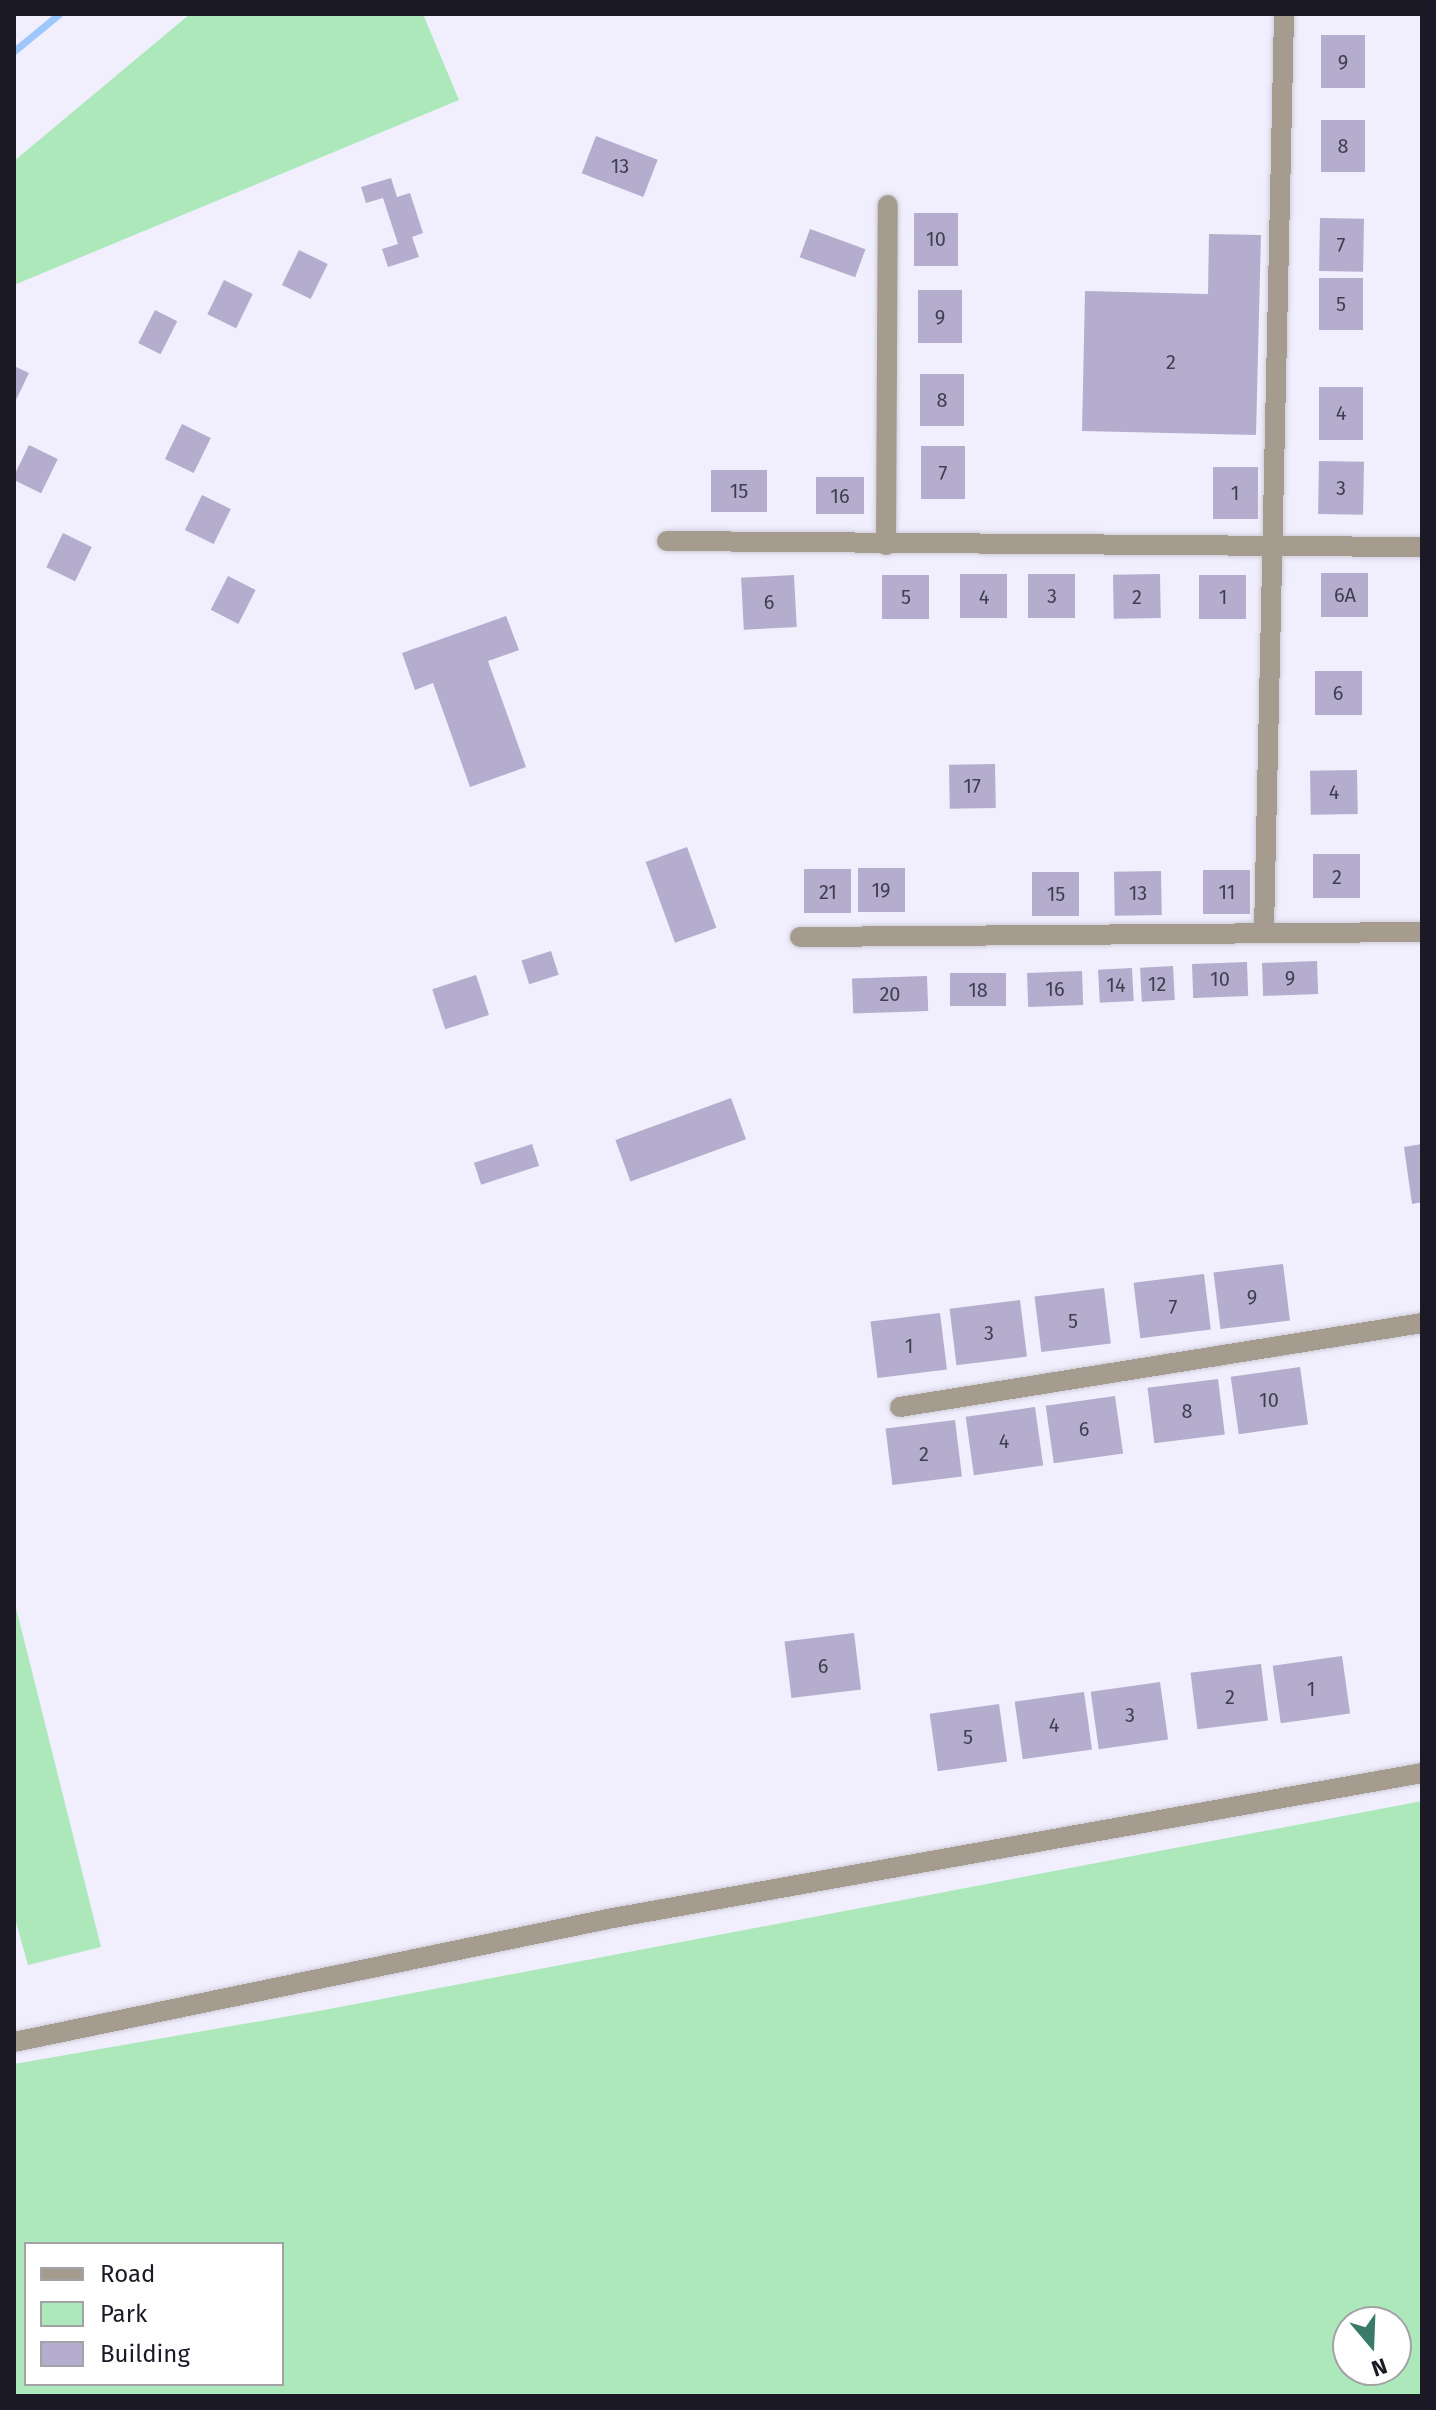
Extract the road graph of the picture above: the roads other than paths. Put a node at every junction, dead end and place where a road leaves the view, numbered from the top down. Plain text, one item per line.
1 (1284, 14) edge
2 (888, 205) dead end
3 (667, 541) dead end
4 (1273, 544) junction
5 (886, 545) junction
6 (1422, 547) edge
7 (1264, 931) junction
8 (1422, 932) edge
9 (800, 937) dead end
10 (1422, 1323) edge
11 (900, 1407) dead end
12 (1422, 1773) edge
13 (14, 2042) edge

1 - 4 street
2 - 5 street
3 - 5 street
4 - 5 street
4 - 6 street
4 - 7 street
7 - 8 street
7 - 9 street
10 - 11 street
12 - 13 street

